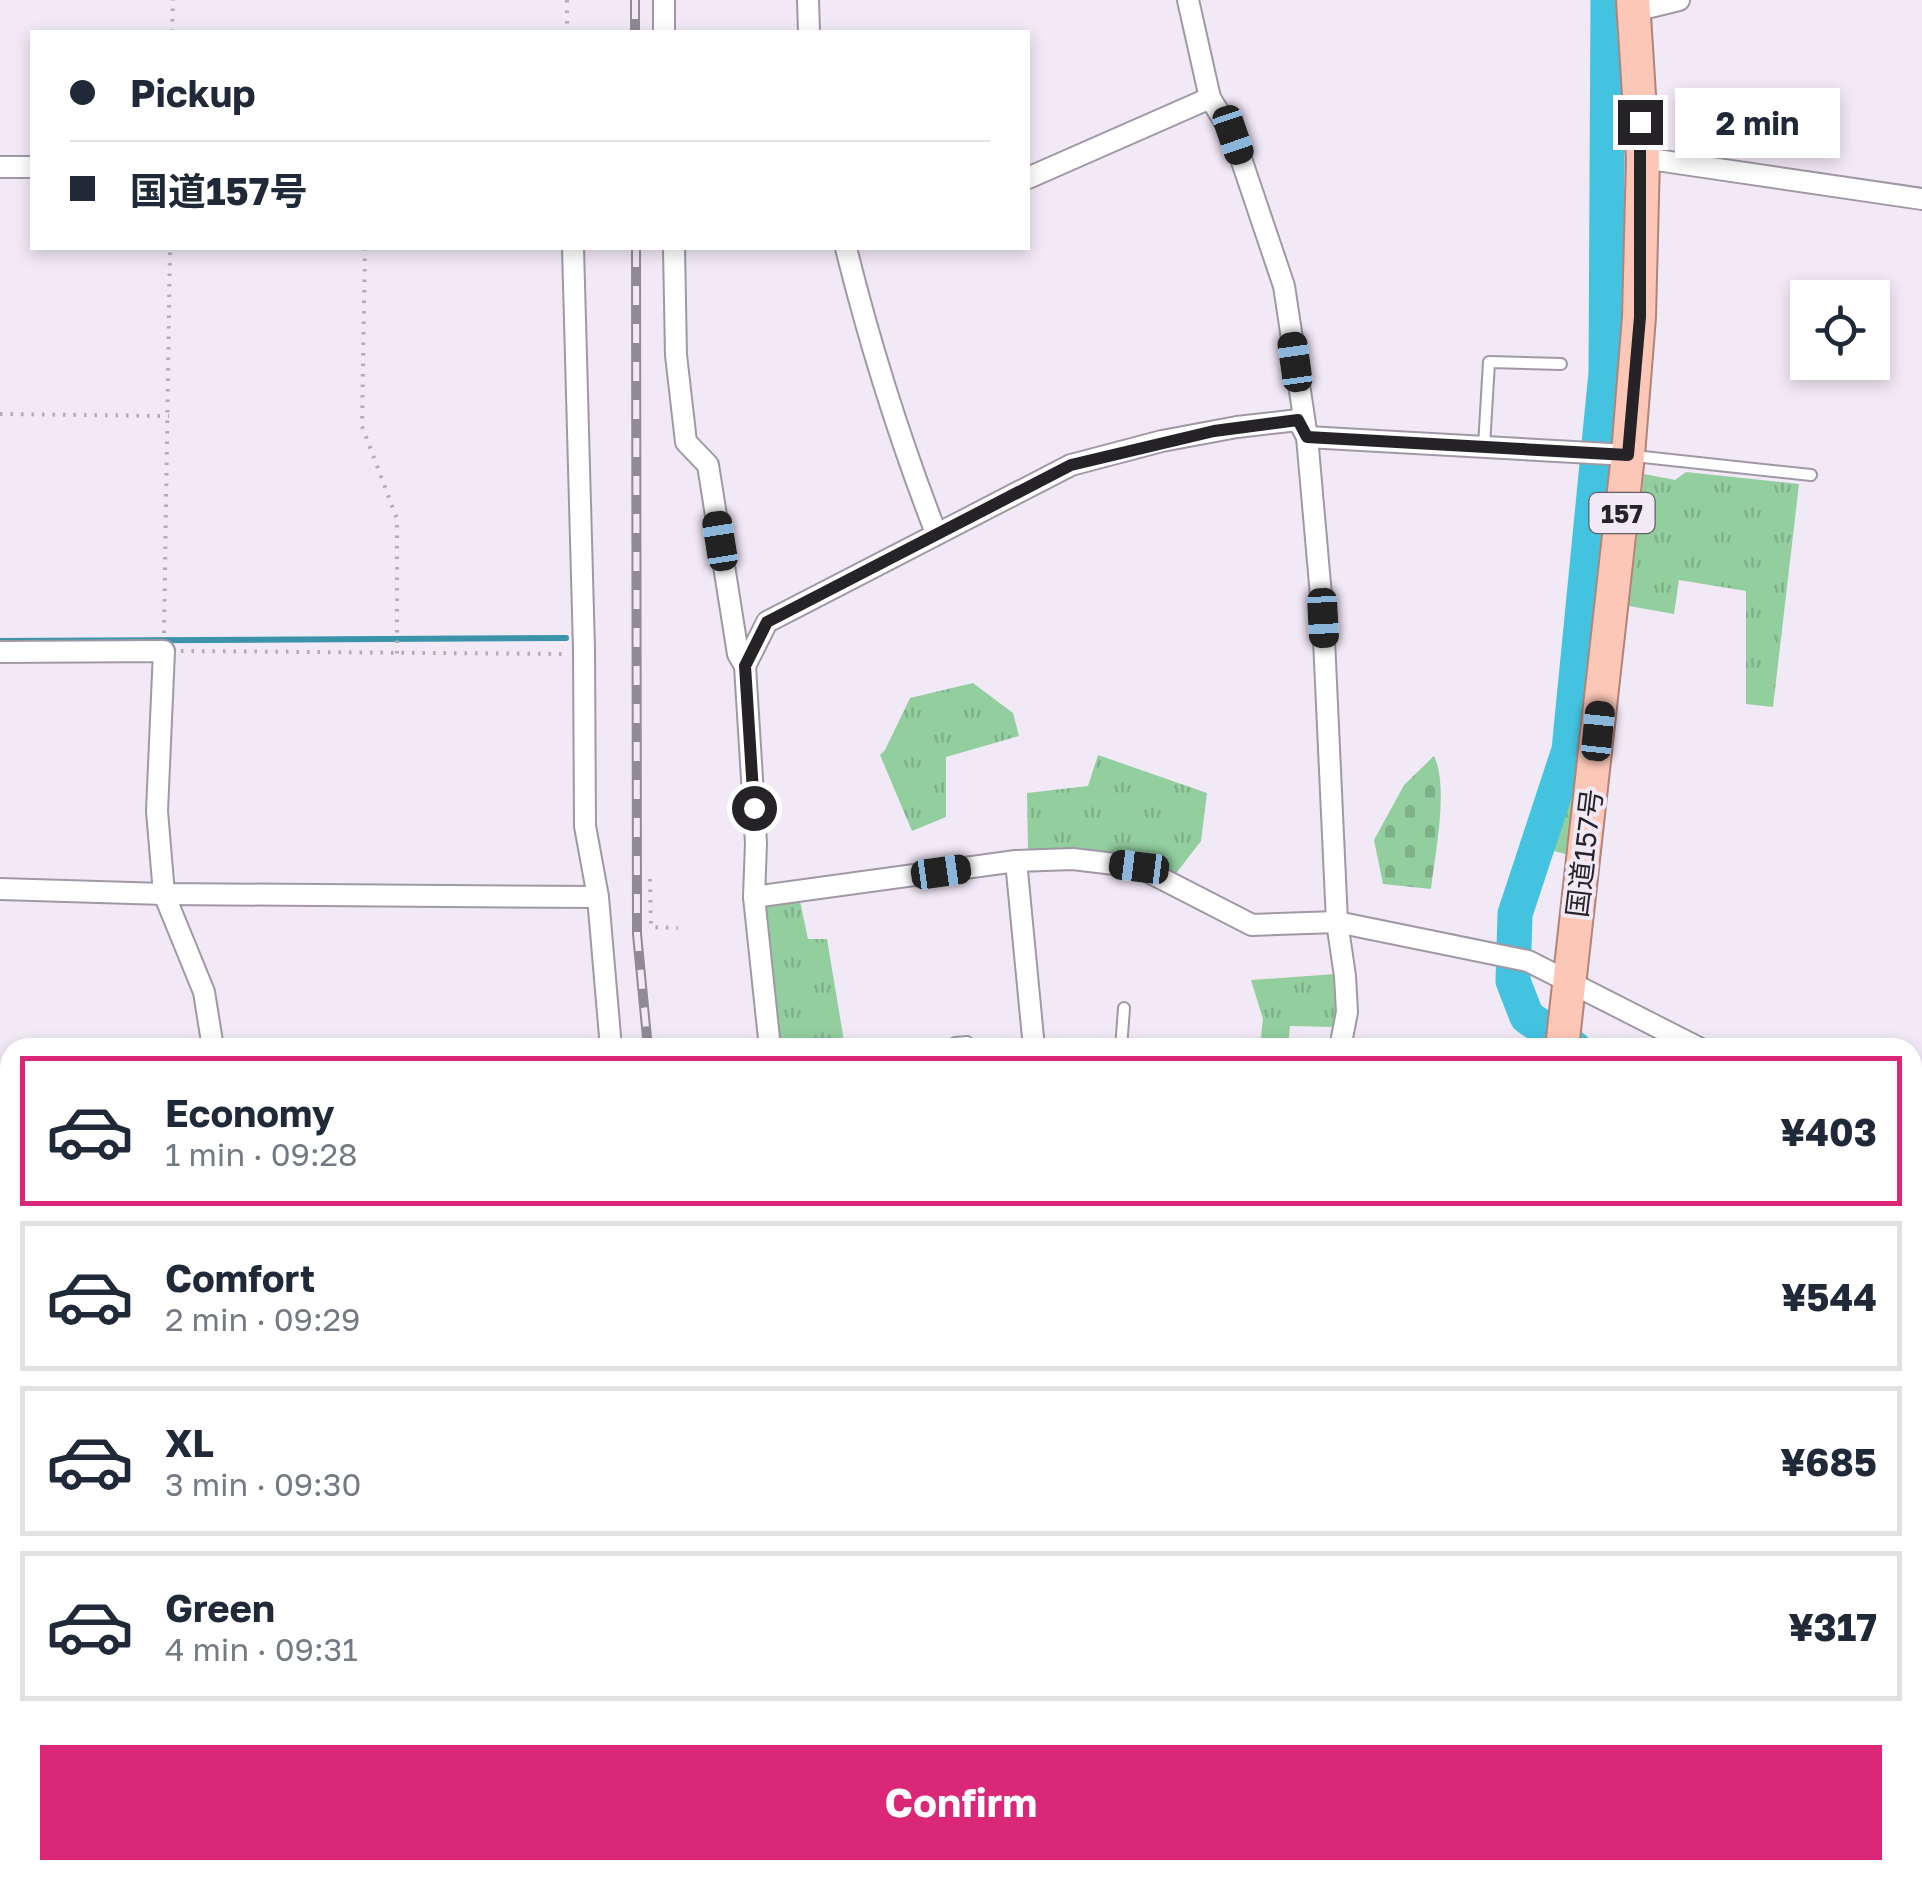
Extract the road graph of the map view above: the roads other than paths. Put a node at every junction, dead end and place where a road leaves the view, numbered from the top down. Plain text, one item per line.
1 (664, 0) edge
2 (808, 0) edge
3 (1188, 0) edge
4 (1679, 0) edge
5 (1634, 6) edge
6 (664, 30) edge
7 (809, 30) edge
8 (1210, 98) junction
9 (1643, 158) junction
10 (0, 167) edge
11 (30, 167) edge
12 (1030, 177) edge
13 (1922, 198) edge
14 (572, 250) edge
15 (674, 250) edge
16 (846, 250) edge
17 (1561, 364) dead end
18 (1307, 437) junction
19 (1484, 446) junction
20 (1617, 454) junction
21 (1812, 474) dead end
22 (936, 533) junction
23 (0, 652) edge
24 (745, 666) junction
25 (1016, 861) junction
26 (0, 889) edge
27 (164, 894) junction
28 (598, 897) junction
29 (754, 897) junction
30 (1337, 922) junction
31 (1569, 982) junction
32 (1124, 1008) dead end
33 (1564, 1035) edge
34 (211, 1038) edge
35 (611, 1038) edge
36 (769, 1038) edge
37 (1033, 1038) edge
38 (1122, 1038) edge
39 (1342, 1038) edge
40 (1679, 1038) edge

1 - 6 street
2 - 7 street
3 - 8 street
4 - 5 street
5 - 9 highway, 国道157号 / 157
8 - 12 street
8 - 18 street
9 - 13 street
9 - 20 highway, 国道157号 / 157
10 - 11 street
14 - 28 street
15 - 24 street
16 - 22 street
17 - 19 lane
18 - 19 street
18 - 22 street
18 - 30 street
19 - 20 street
20 - 21 lane
20 - 31 highway, 国道157号 / 157
22 - 24 street
23 - 27 street
24 - 29 street
25 - 29 street
25 - 30 street
25 - 37 street
26 - 27 street
27 - 28 street
27 - 34 street
28 - 35 street
29 - 36 street
30 - 31 street
30 - 39 street
31 - 33 highway, 国道157号 / 157
31 - 40 street
32 - 38 lane

